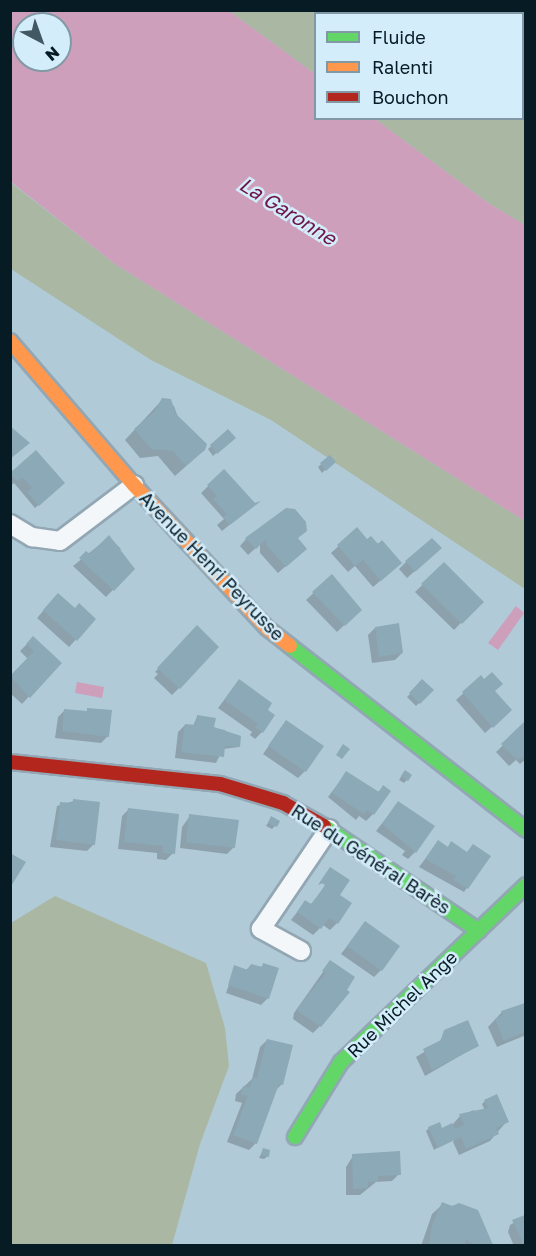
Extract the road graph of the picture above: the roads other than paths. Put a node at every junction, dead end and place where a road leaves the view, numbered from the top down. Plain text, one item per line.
1 (10, 341) edge
2 (134, 484) junction
3 (10, 524) edge
4 (10, 762) edge
5 (329, 829) junction
6 (525, 830) edge
7 (525, 885) edge
8 (479, 931) junction
9 (301, 951) dead end
10 (295, 1137) dead end

1 - 2 street, Avenue Henri Peyrusse
2 - 3 street
2 - 6 street, Avenue Henri Peyrusse
4 - 5 street, Rue du Général Barès
5 - 8 street, Rue du Général Barès
5 - 9 street
7 - 8 street, Rue Michel Ange
8 - 10 street, Rue Michel Ange

